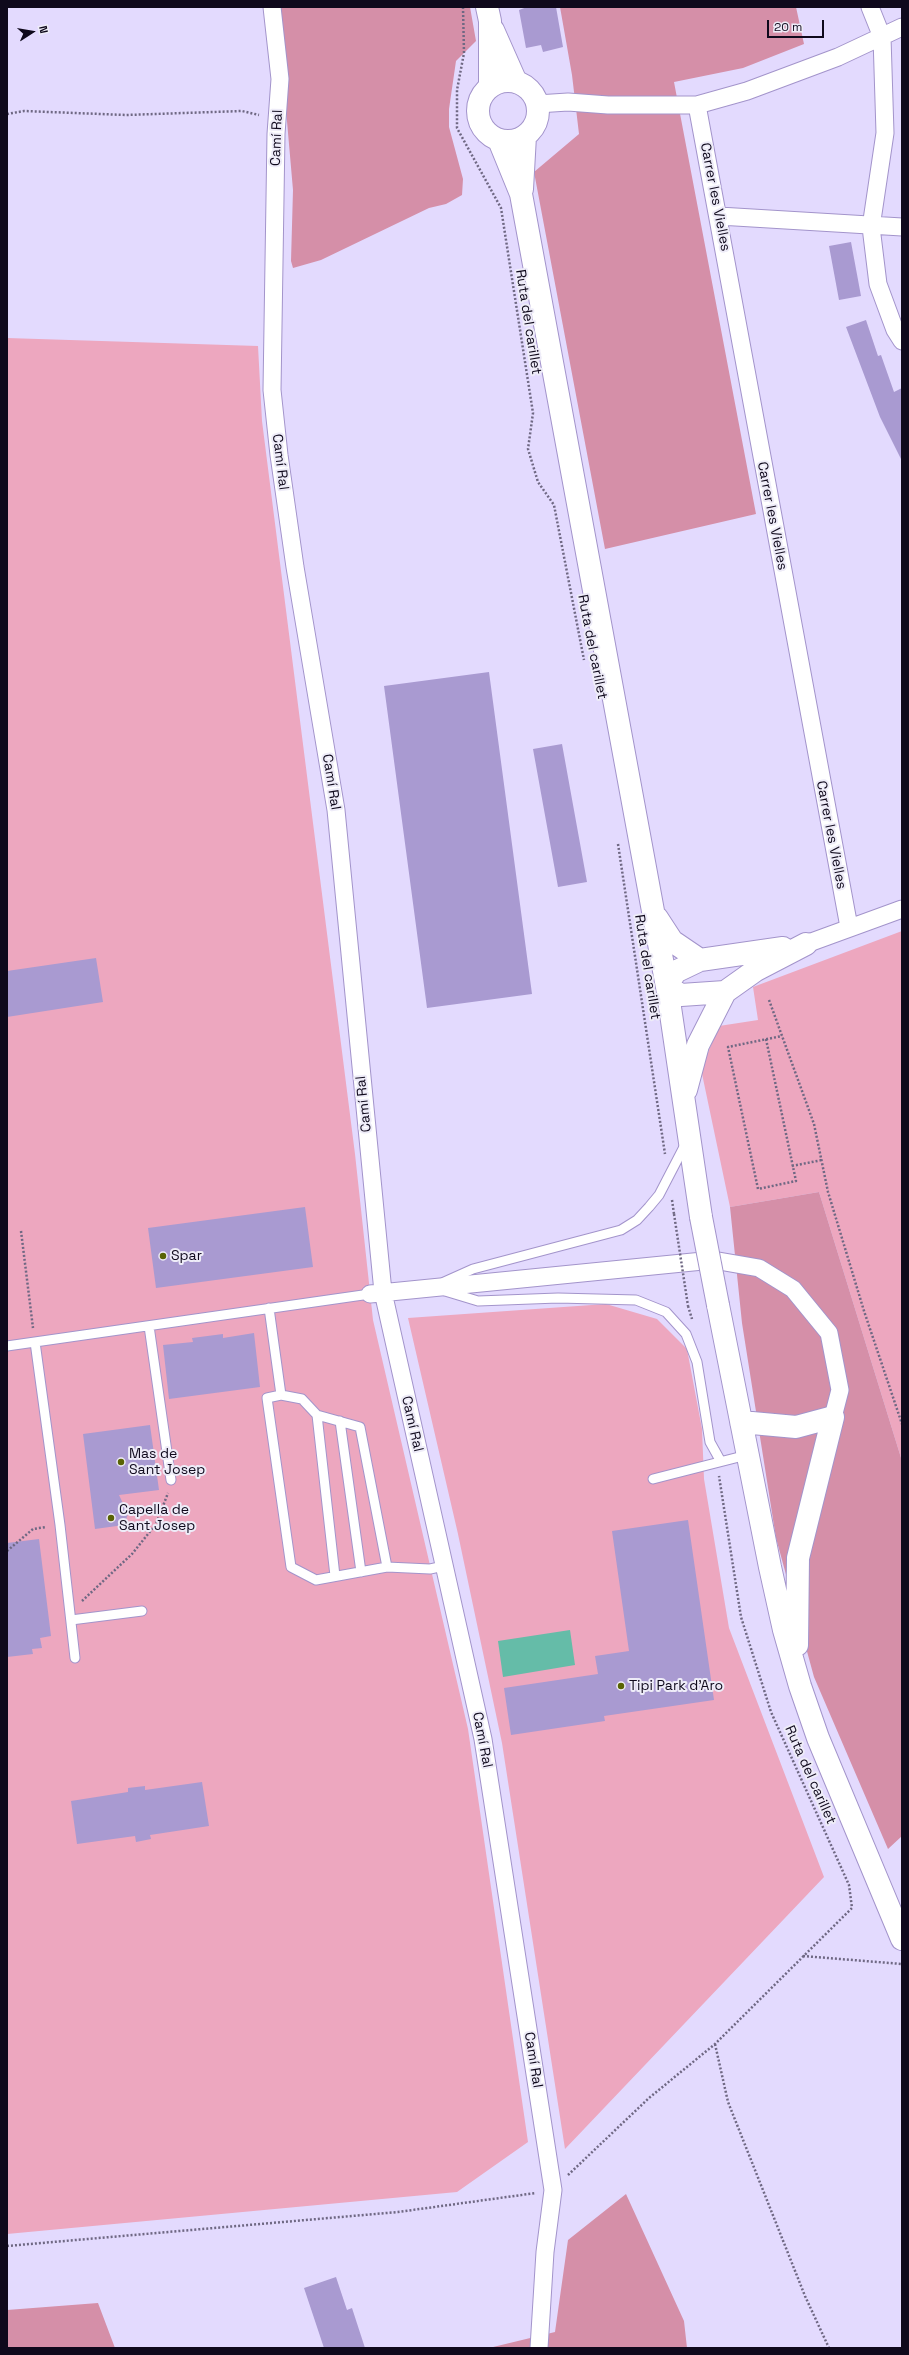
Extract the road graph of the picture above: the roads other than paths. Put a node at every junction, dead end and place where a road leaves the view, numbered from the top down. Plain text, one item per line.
1 (272, 7) edge
2 (870, 7) edge
3 (489, 14) edge
4 (902, 28) edge
5 (882, 37) junction
6 (516, 82) junction
7 (490, 87) junction
8 (537, 104) junction
9 (697, 105) junction
10 (525, 136) junction
11 (499, 140) junction
12 (521, 194) junction
13 (719, 216) junction
14 (872, 227) junction
15 (902, 227) edge
16 (902, 341) edge
17 (902, 909) edge
18 (653, 911) junction
19 (849, 927) junction
20 (806, 944) junction
21 (700, 960) junction
22 (667, 987) junction
23 (725, 992) junction
24 (684, 1097) junction
25 (689, 1137) junction
26 (432, 1287) junction
27 (377, 1293) junction
28 (269, 1308) junction
29 (149, 1326) junction
30 (35, 1342) junction
31 (7, 1346) edge
32 (281, 1395) junction
33 (317, 1415) junction
34 (833, 1417) junction
35 (340, 1421) junction
36 (741, 1422) junction
37 (747, 1455) junction
38 (720, 1460) junction
39 (653, 1479) dead end
40 (171, 1480) road end
41 (444, 1566) junction
42 (387, 1567) junction
43 (361, 1572) junction
44 (335, 1576) junction
45 (142, 1611) dead end
46 (71, 1620) junction
47 (75, 1658) dead end
48 (800, 1686) junction
49 (902, 1939) edge
50 (539, 2348) edge

1 - 27 street, Camí Ral
2 - 5 street
3 - 6 street
3 - 7 street
4 - 5 street
5 - 9 street
5 - 14 street
6 - 7 street
6 - 8 street
7 - 11 street
8 - 9 street
8 - 10 street
9 - 13 street, Carrer les Vielles
10 - 11 street
10 - 12 street
11 - 12 street
12 - 18 street
13 - 14 street
13 - 19 street, Carrer les Vielles
14 - 15 street
14 - 16 street
17 - 19 street
18 - 21 street
18 - 22 street
19 - 20 street
20 - 21 street
20 - 23 street
21 - 22 street
22 - 23 street
22 - 24 street
23 - 24 street
24 - 25 street
25 - 26 lane
25 - 36 street, bridge
26 - 27 street
26 - 34 street
26 - 38 lane
27 - 28 lane
27 - 41 street, Camí Ral
28 - 29 lane
28 - 32 lane
29 - 30 lane
29 - 40 lane
30 - 31 lane
30 - 46 lane
32 - 33 lane
32 - 44 lane
33 - 35 lane
33 - 44 lane
34 - 36 street
34 - 48 street
35 - 42 lane
35 - 43 lane
36 - 37 street
37 - 38 lane
37 - 48 street
38 - 39 lane
41 - 42 lane
41 - 50 street, Camí Ral
42 - 43 lane
43 - 44 lane
45 - 46 lane
46 - 47 lane
48 - 49 street

